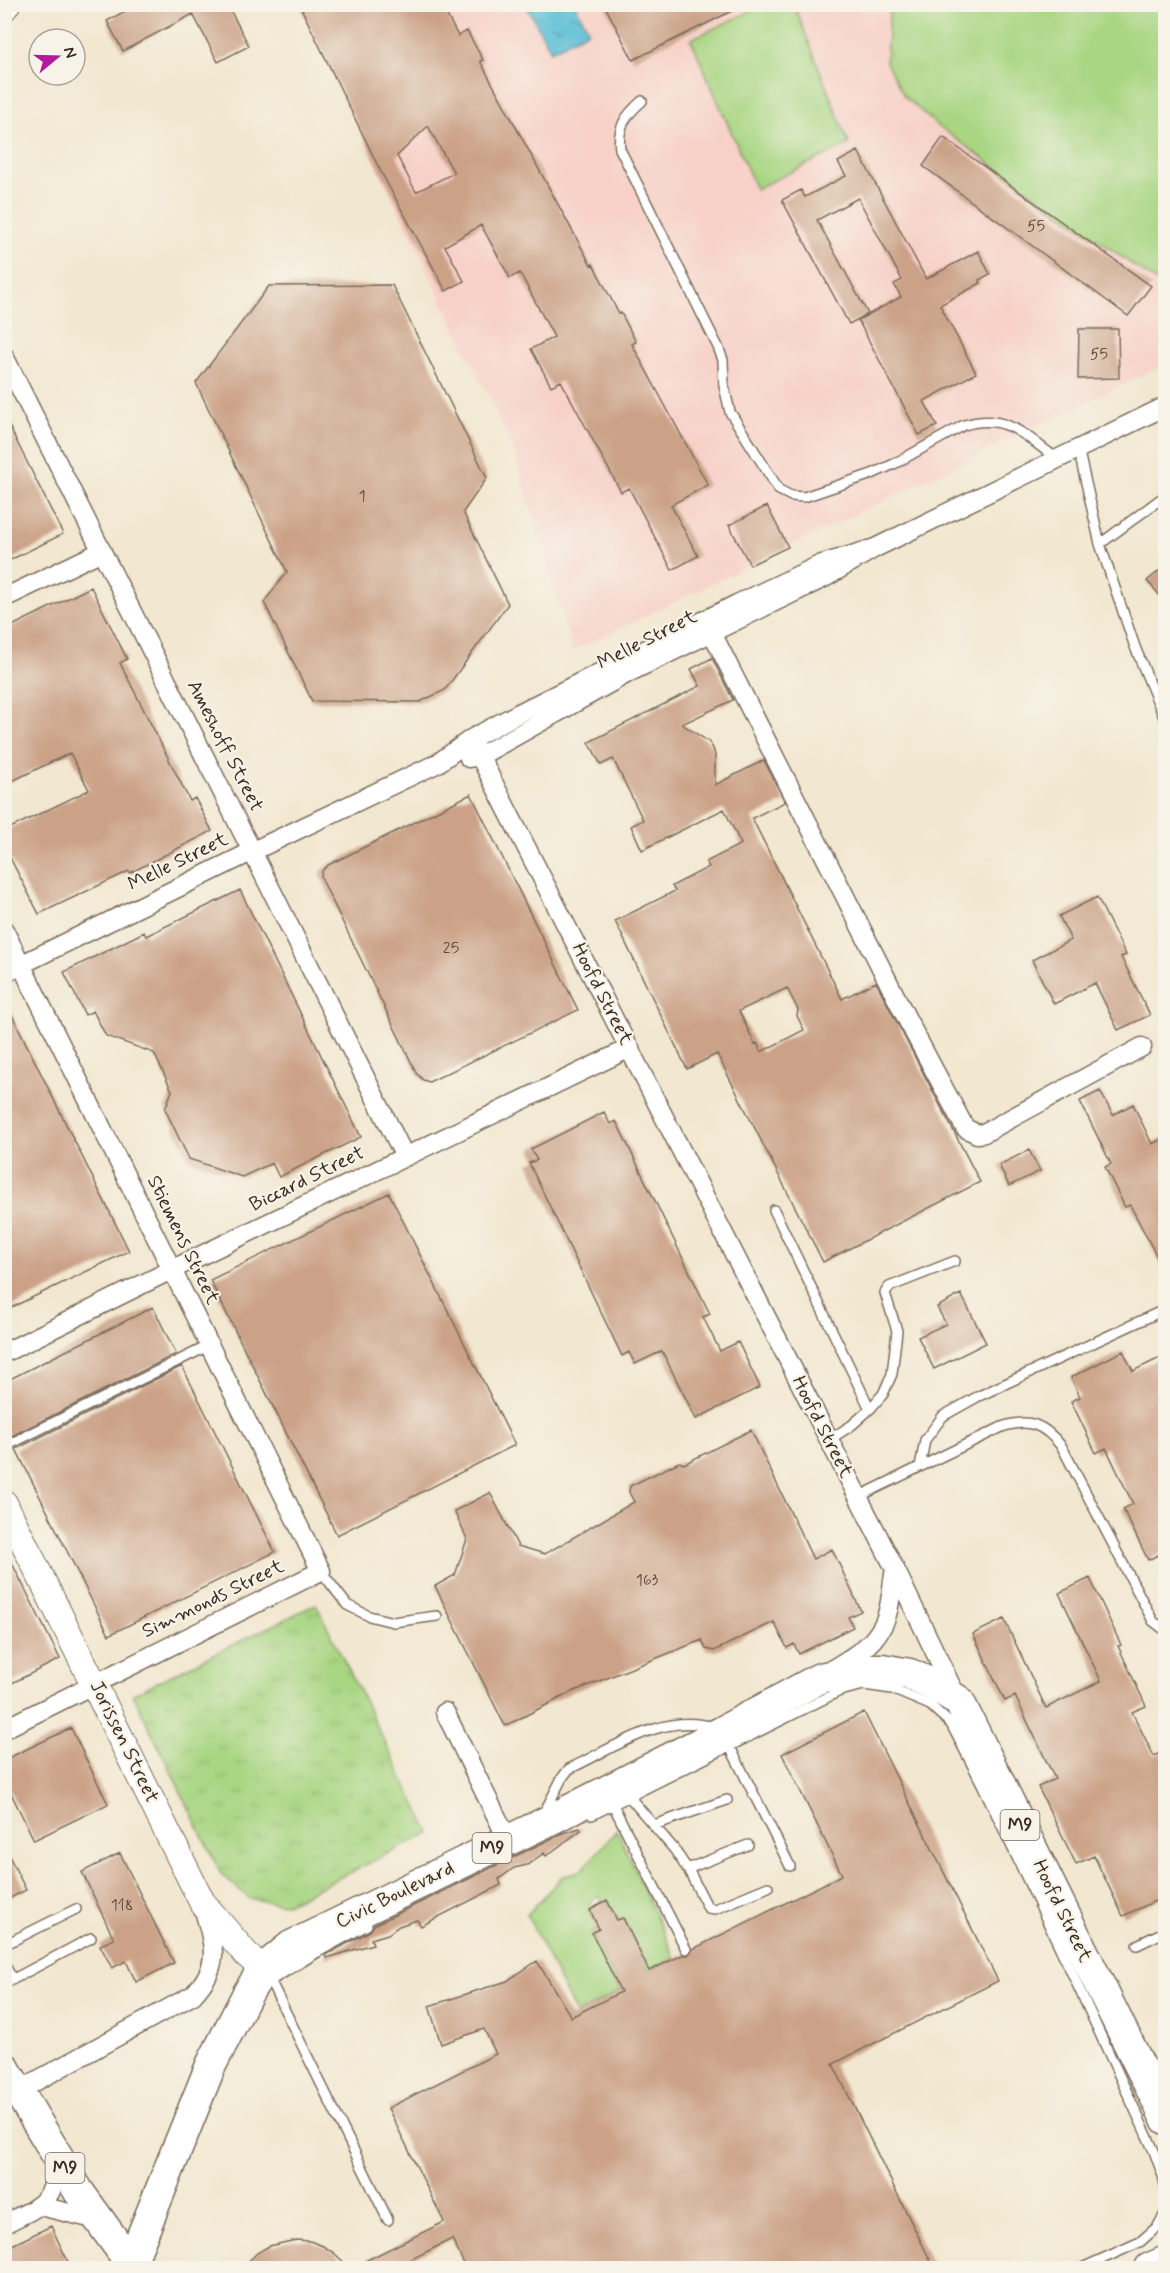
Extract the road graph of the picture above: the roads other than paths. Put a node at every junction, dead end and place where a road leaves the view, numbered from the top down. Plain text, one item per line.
1 (642, 101) dead end
2 (4, 356) edge
3 (1166, 406) edge
4 (1077, 448) junction
5 (1056, 458) junction
6 (1166, 495) edge
7 (1100, 544) junction
8 (874, 548) junction
9 (102, 551) junction
10 (4, 598) edge
11 (712, 633) junction
12 (1166, 722) edge
13 (471, 739) junction
14 (480, 756) junction
15 (438, 763) junction
16 (252, 851) junction
17 (4, 930) edge
18 (22, 964) junction
19 (4, 973) edge
20 (1142, 1047) dead end
21 (630, 1048) junction
22 (405, 1157) junction
23 (774, 1210) dead end
24 (955, 1261) dead end
25 (173, 1269) junction
26 (1166, 1309) edge
27 (210, 1345) junction
28 (4, 1353) edge
29 (870, 1409) junction
30 (829, 1440) junction
31 (4, 1447) edge
32 (920, 1467) junction
33 (858, 1497) junction
34 (4, 1503) edge
35 (895, 1569) junction
36 (321, 1571) junction
37 (437, 1616) dead end
38 (1166, 1631) edge
39 (819, 1678) junction
40 (95, 1682) junction
41 (958, 1701) junction
42 (445, 1712) dead end
43 (4, 1729) edge
44 (727, 1739) junction
45 (616, 1794) junction
46 (727, 1800) dead end
47 (581, 1820) dead end
48 (654, 1825) junction
49 (538, 1826) junction
50 (508, 1840) junction
51 (748, 1845) dead end
52 (790, 1866) dead end
53 (687, 1869) junction
54 (768, 1887) dead end
55 (202, 1902) junction
56 (76, 1909) dead end
57 (372, 1923) dead end
58 (1166, 1931) edge
59 (92, 1938) dead end
60 (4, 1945) edge
61 (1137, 1945) dead end
62 (686, 1949) dead end
63 (5, 1965) edge
64 (1071, 1971) junction
65 (266, 1980) junction
66 (8, 1981) edge
67 (256, 2000) dead end
68 (1119, 2052) dead end
69 (11, 2079) edge
70 (1140, 2090) dead end
71 (1163, 2122) edge
72 (57, 2153) junction
73 (1166, 2189) edge
74 (40, 2206) junction
75 (1166, 2211) edge
76 (98, 2220) junction
77 (388, 2220) dead end
78 (4, 2224) edge
79 (1166, 2262) edge
80 (133, 2267) edge
81 (1082, 2268) edge
82 (1150, 2268) edge

1 - 5 lane
2 - 9 street, Ameshoff Street
3 - 4 street, Melle Street
4 - 5 street, Melle Street
4 - 7 lane
5 - 8 street, Melle Street
6 - 7 lane
7 - 12 lane
8 - 11 street, Melle Street
8 - 13 street, Melle Street
9 - 10 street
9 - 16 street, Ameshoff Street
11 - 14 street, Melle Street
11 - 20 street
13 - 14 street, Hoofd Street
13 - 15 street, Melle Street
14 - 15 street, Melle Street
14 - 21 street, Hoofd Street
15 - 16 street, Melle Street
16 - 18 street, Melle Street
16 - 22 street, Ameshoff Street
17 - 18 street, Stiemens Street
18 - 19 street, Melle Street
18 - 25 street, Stiemens Street
21 - 22 street, Biccard Street
21 - 30 street, Hoofd Street
22 - 25 street, Biccard Street
23 - 29 lane
24 - 29 lane
25 - 27 street, Stiemens Street
25 - 28 street, Biccard Street
26 - 32 lane
27 - 31 lane
27 - 36 street, Stiemens Street
29 - 30 lane
30 - 33 street, Hoofd Street
32 - 33 lane
32 - 38 lane
33 - 35 street, Hoofd Street
34 - 40 main road, Jorissen Street
35 - 39 street, Civic Boulevard
35 - 41 street, Hoofd Street
36 - 37 lane
36 - 40 street, Simmonds Street
39 - 41 main road, Civic Boulevard / M9
39 - 44 main road, Civic Boulevard / M9
40 - 43 street, Simmonds Street
40 - 55 main road, Jorissen Street
41 - 71 main road, Hoofd Street / M9
42 - 50 street
44 - 45 main road, Civic Boulevard / M9
44 - 49 lane
44 - 52 lane
44 - 64 lane
45 - 47 lane
45 - 48 lane
45 - 49 main road, Civic Boulevard / M9
45 - 62 lane
46 - 48 lane
48 - 53 lane
49 - 50 main road, Civic Boulevard / M9
50 - 65 main road, Civic Boulevard / M9
51 - 53 lane
53 - 54 lane
55 - 65 main road, Jorissen Street
55 - 69 street
56 - 60 lane
57 - 65 lane
58 - 61 lane
59 - 66 lane
63 - 66 lane
64 - 68 lane
64 - 73 lane
65 - 77 lane
65 - 80 main road, Civic Boulevard / M9
67 - 80 lane
69 - 72 main road, M9
70 - 71 lane
72 - 74 street
72 - 76 main road, M9
74 - 76 street
74 - 78 street
75 - 81 lane
76 - 80 main road, M9
79 - 82 main road

